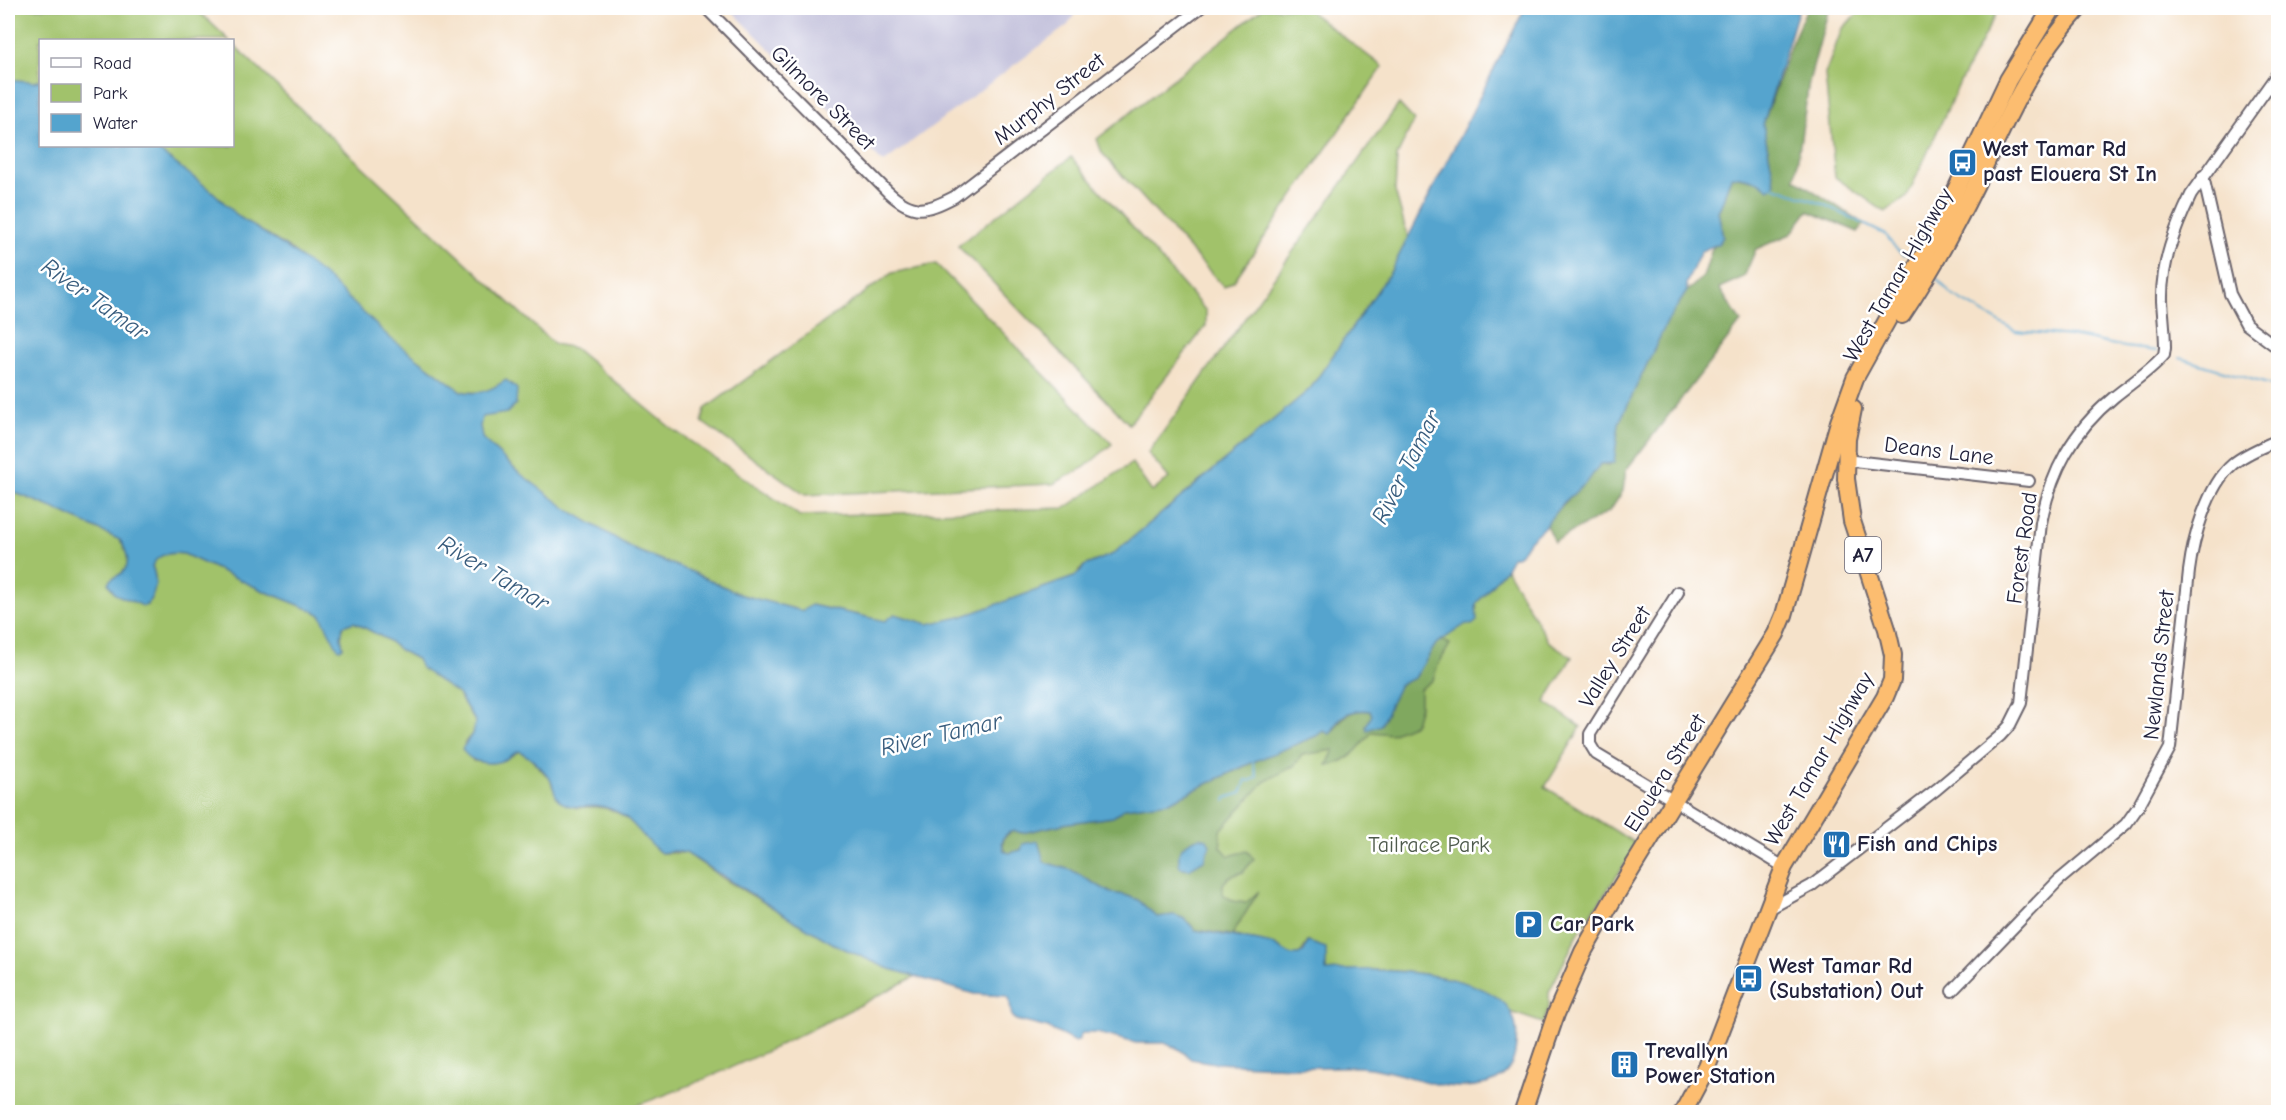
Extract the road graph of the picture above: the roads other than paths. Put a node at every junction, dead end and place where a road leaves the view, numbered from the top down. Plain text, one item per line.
1 (706, 8) edge
2 (1200, 8) edge
3 (2052, 8) edge
4 (2079, 8) edge
5 (2278, 73) edge
6 (2203, 176) junction
7 (916, 210) joint
8 (2278, 348) edge
9 (2278, 440) edge
10 (1838, 456) junction
11 (2029, 481) dead end
12 (1678, 592) dead end
13 (1674, 802) junction
14 (1781, 874) junction
15 (1798, 893) junction
16 (1767, 910) junction
17 (1952, 991) dead end
18 (1523, 1113) edge
19 (1683, 1113) edge

1 - 7 street, Gilmore Street
2 - 7 street, Murphy Street
3 - 10 highway, West Tamar Highway / A7
4 - 10 highway, West Tamar Highway / A7
5 - 6 street, Forest Road
6 - 8 street
6 - 15 street, Forest Road
9 - 17 street, Newlands Street
10 - 11 street, Deans Lane
10 - 13 highway, Elouera Street / A7
10 - 14 highway, West Tamar Highway / A7
12 - 13 street, Valley Street
13 - 14 street
13 - 18 highway, Elouera Street / A7
14 - 15 street
14 - 16 highway, West Tamar Highway / A7
15 - 16 street, Forest Road
16 - 19 highway, West Tamar Highway / A7

